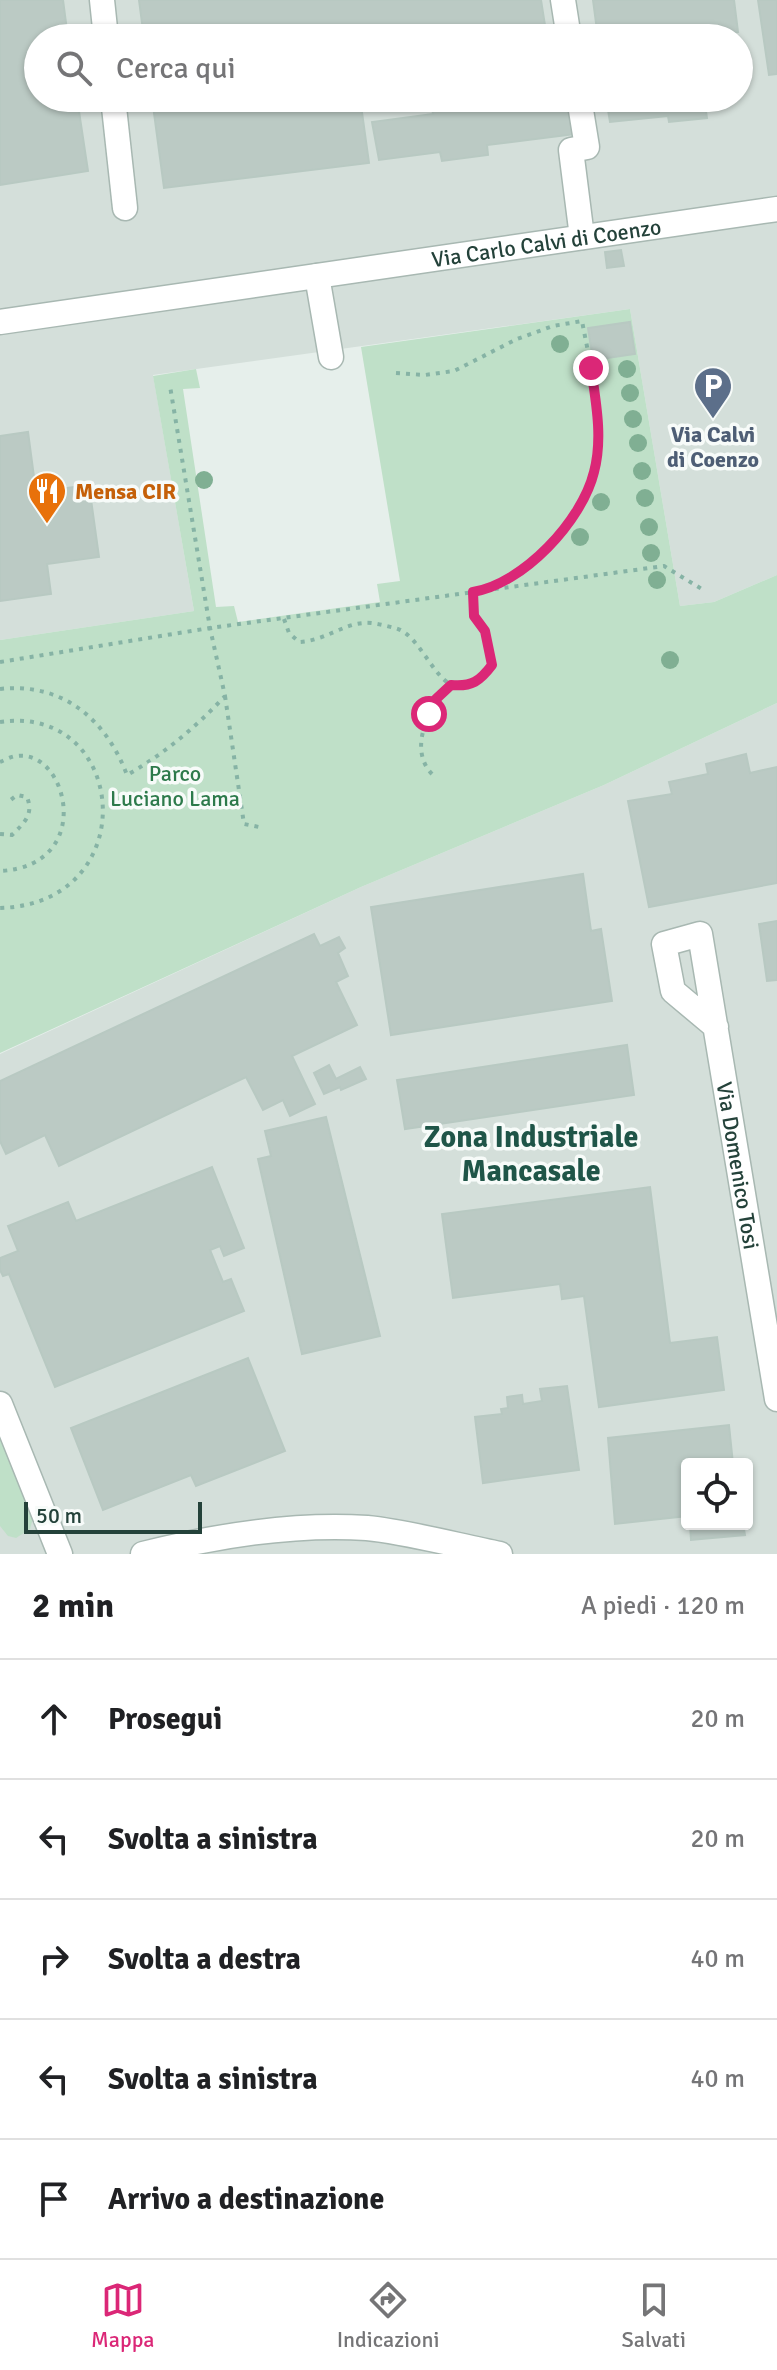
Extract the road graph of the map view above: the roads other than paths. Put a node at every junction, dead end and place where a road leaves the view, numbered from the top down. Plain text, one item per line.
1 (102, 0) edge
2 (563, 0) edge
3 (105, 24) edge
4 (567, 24) edge
5 (115, 112) edge
6 (581, 112) edge
7 (125, 208) dead end
8 (777, 209) edge
9 (582, 237) junction
10 (317, 276) junction
11 (0, 322) edge
12 (331, 357) dead end
13 (716, 1027) dead end
14 (777, 1399) edge
15 (0, 1404) edge
16 (35, 1554) edge
17 (50, 1554) edge
18 (60, 1554) edge
19 (143, 1554) edge
20 (500, 1554) edge

1 - 3 street
2 - 4 street
5 - 7 street
6 - 9 street
8 - 9 street, Via Carlo Calvi di Coenzo
9 - 10 street, Via Carlo Calvi di Coenzo
10 - 11 street, Via Carlo Calvi di Coenzo
10 - 12 street
13 - 14 street, Via Domenico Tosi
15 - 18 street
16 - 17 street
19 - 20 street

